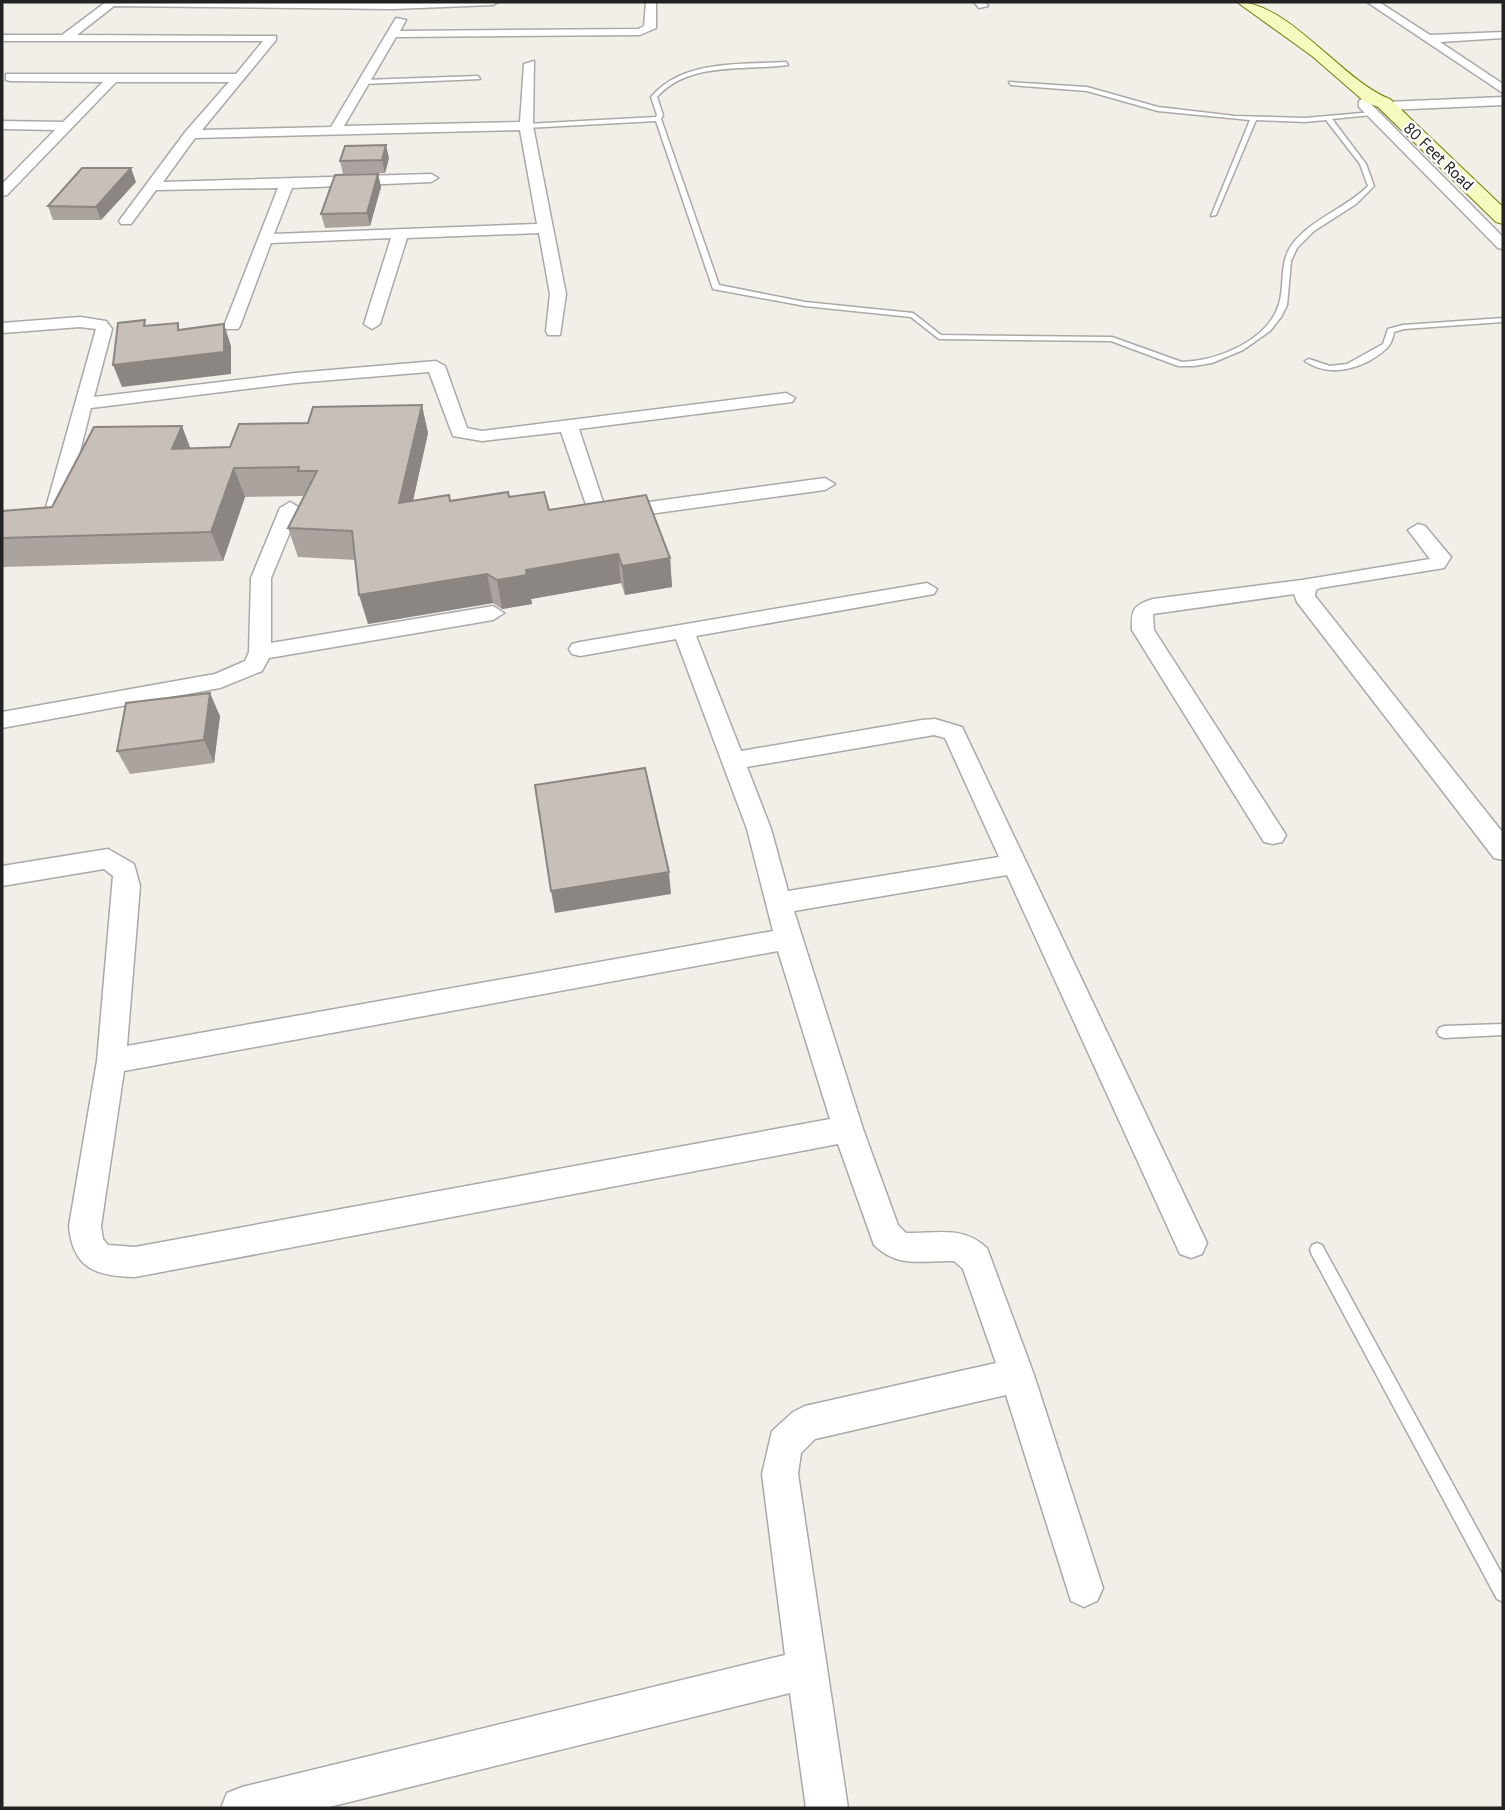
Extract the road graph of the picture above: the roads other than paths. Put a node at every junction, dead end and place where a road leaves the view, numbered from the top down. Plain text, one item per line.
1 (112, 2) edge
2 (493, 2) edge
3 (651, 2) edge
4 (1244, 2) edge
5 (1371, 2) edge
6 (309, 3) edge
7 (372, 4) edge
8 (407, 6) junction
9 (281, 29) junction
10 (393, 34) junction
11 (1503, 35) edge
12 (65, 37) junction
13 (4, 38) edge
14 (1428, 39) junction
15 (530, 64) dead end
16 (786, 64) dead end
17 (1503, 69) edge
18 (1476, 71) junction
19 (10, 77) dead end
20 (113, 78) junction
21 (239, 78) junction
22 (478, 78) dead end
23 (364, 82) junction
24 (1011, 83) dead end
25 (1503, 89) edge
26 (1503, 101) edge
27 (1376, 106) junction
28 (1328, 118) junction
29 (658, 119) junction
30 (1254, 119) junction
31 (2, 125) edge
32 (66, 126) junction
33 (526, 126) junction
34 (335, 131) junction
35 (191, 134) junction
36 (431, 178) dead end
37 (287, 184) junction
38 (153, 186) junction
39 (2, 192) edge
40 (1213, 215) dead end
41 (1503, 218) edge
42 (126, 221) dead end
43 (545, 228) junction
44 (400, 235) junction
45 (265, 239) junction
46 (1503, 245) edge
47 (1503, 320) edge
48 (372, 324) dead end
49 (232, 326) dead end
50 (2, 328) edge
51 (554, 331) dead end
52 (1309, 361) dead end
53 (786, 398) dead end
54 (83, 404) junction
55 (568, 425) junction
56 (825, 484) dead end
57 (290, 508) dead end
58 (55, 511) edge
59 (1418, 530) dead end
60 (1306, 586) junction
61 (927, 589) dead end
62 (493, 613) dead end
63 (683, 630) junction
64 (580, 649) dead end
65 (260, 652) junction
66 (2, 720) edge
67 (734, 761) junction
68 (1273, 835) dead end
69 (1503, 851) edge
70 (1016, 864) junction
71 (2, 876) edge
72 (779, 903) junction
73 (788, 939) junction
74 (1503, 1030) edge
75 (1444, 1032) dead end
76 (111, 1060) junction
77 (848, 1129) junction
78 (1191, 1243) dead end
79 (1317, 1250) dead end
80 (1017, 1375) junction
81 (1084, 1588) dead end
82 (1503, 1593) edge
83 (806, 1670) junction
84 (242, 1808) edge
85 (827, 1808) edge

1 - 6 street
1 - 12 street
2 - 8 street
3 - 10 street
4 - 27 street, 80 Feet Road
5 - 14 street
6 - 7 street
6 - 9 street
7 - 8 street
8 - 10 street
9 - 12 street
9 - 21 street
10 - 23 street
11 - 14 street
12 - 13 street
14 - 18 street
15 - 33 street
16 - 29 lane
17 - 18 street
18 - 25 street
19 - 20 street
20 - 21 street
20 - 32 street
21 - 35 street
22 - 23 lane
23 - 34 street
24 - 30 lane
26 - 27 street
27 - 28 lane
27 - 41 street, 80 Feet Road
27 - 46 street
28 - 29 lane
28 - 30 lane
29 - 33 lane
30 - 40 lane
31 - 32 street
32 - 39 street
33 - 34 street
33 - 43 street
34 - 35 street
35 - 38 street
36 - 37 street
37 - 38 street
37 - 45 street
38 - 42 street
43 - 44 street
43 - 51 street
44 - 45 street
44 - 48 street
45 - 49 street
47 - 52 lane
50 - 54 street
53 - 55 street
54 - 55 street
54 - 58 street
55 - 56 street
57 - 65 street
59 - 60 street
60 - 68 street
60 - 69 street
61 - 63 street
62 - 65 street
63 - 64 street
63 - 67 street
65 - 66 street
67 - 70 street
67 - 72 street
70 - 72 street
70 - 78 street
71 - 76 street
72 - 73 street
73 - 76 street
73 - 77 street
74 - 75 lane
76 - 77 street
77 - 80 street
79 - 82 lane
80 - 81 street
80 - 83 street
83 - 84 street
83 - 85 street

